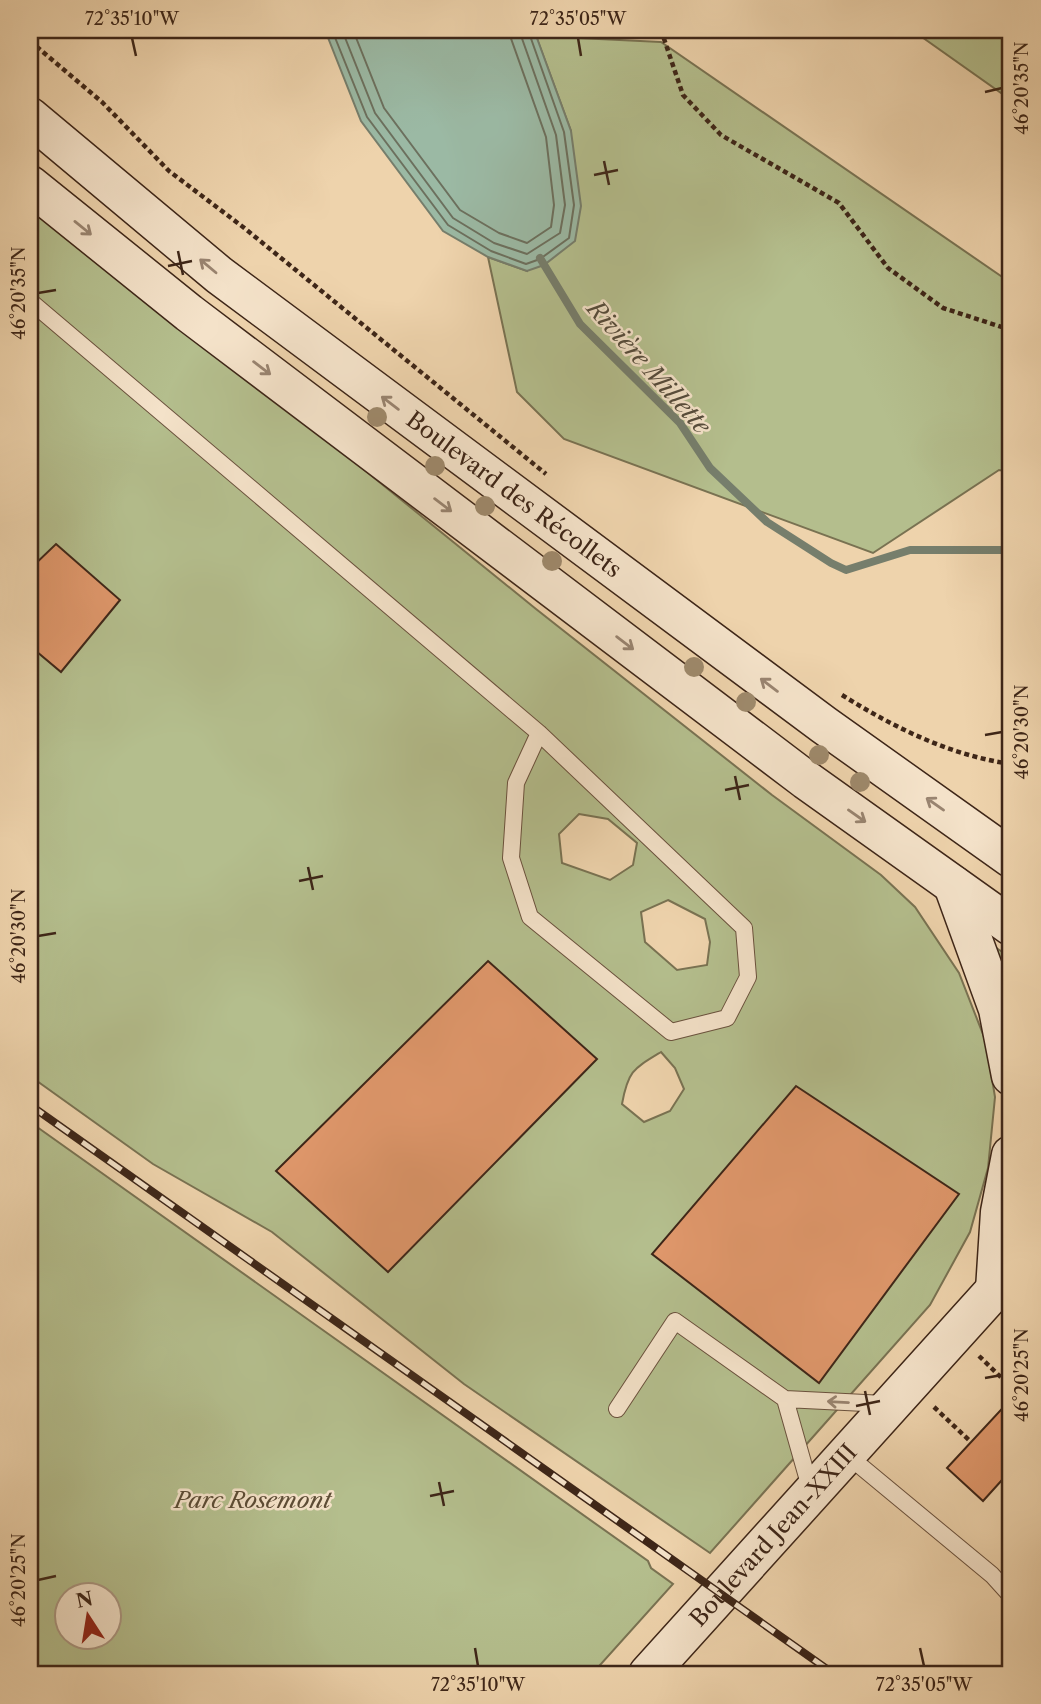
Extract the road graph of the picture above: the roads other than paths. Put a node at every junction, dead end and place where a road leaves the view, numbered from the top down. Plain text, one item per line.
1 (30, 117) edge
2 (30, 185) edge
3 (30, 301) edge
4 (539, 733) junction
5 (1011, 858) edge
6 (953, 885) junction
7 (1011, 926) edge
8 (1011, 1076) edge
9 (1011, 1155) edge
10 (1003, 1281) edge
11 (785, 1399) junction
12 (891, 1405) junction
13 (617, 1409) dead end
14 (846, 1454) junction
15 (812, 1492) junction
16 (1011, 1596) edge
17 (648, 1674) edge

5 -> 1 main road, Boulevard des Récollets
2 -> 6 main road
3 - 4 lane
4 - 4 lane
6 - 7 main road
6 - 8 main road
9 - 10 main road
10 - 12 main road, Boulevard Jean-XXIII
12 -> 11 lane
11 - 13 lane
11 - 15 lane
12 - 14 main road, Boulevard Jean-XXIII
14 - 15 main road, Boulevard Jean-XXIII
14 - 16 lane
15 - 17 main road, Boulevard Jean-XXIII

